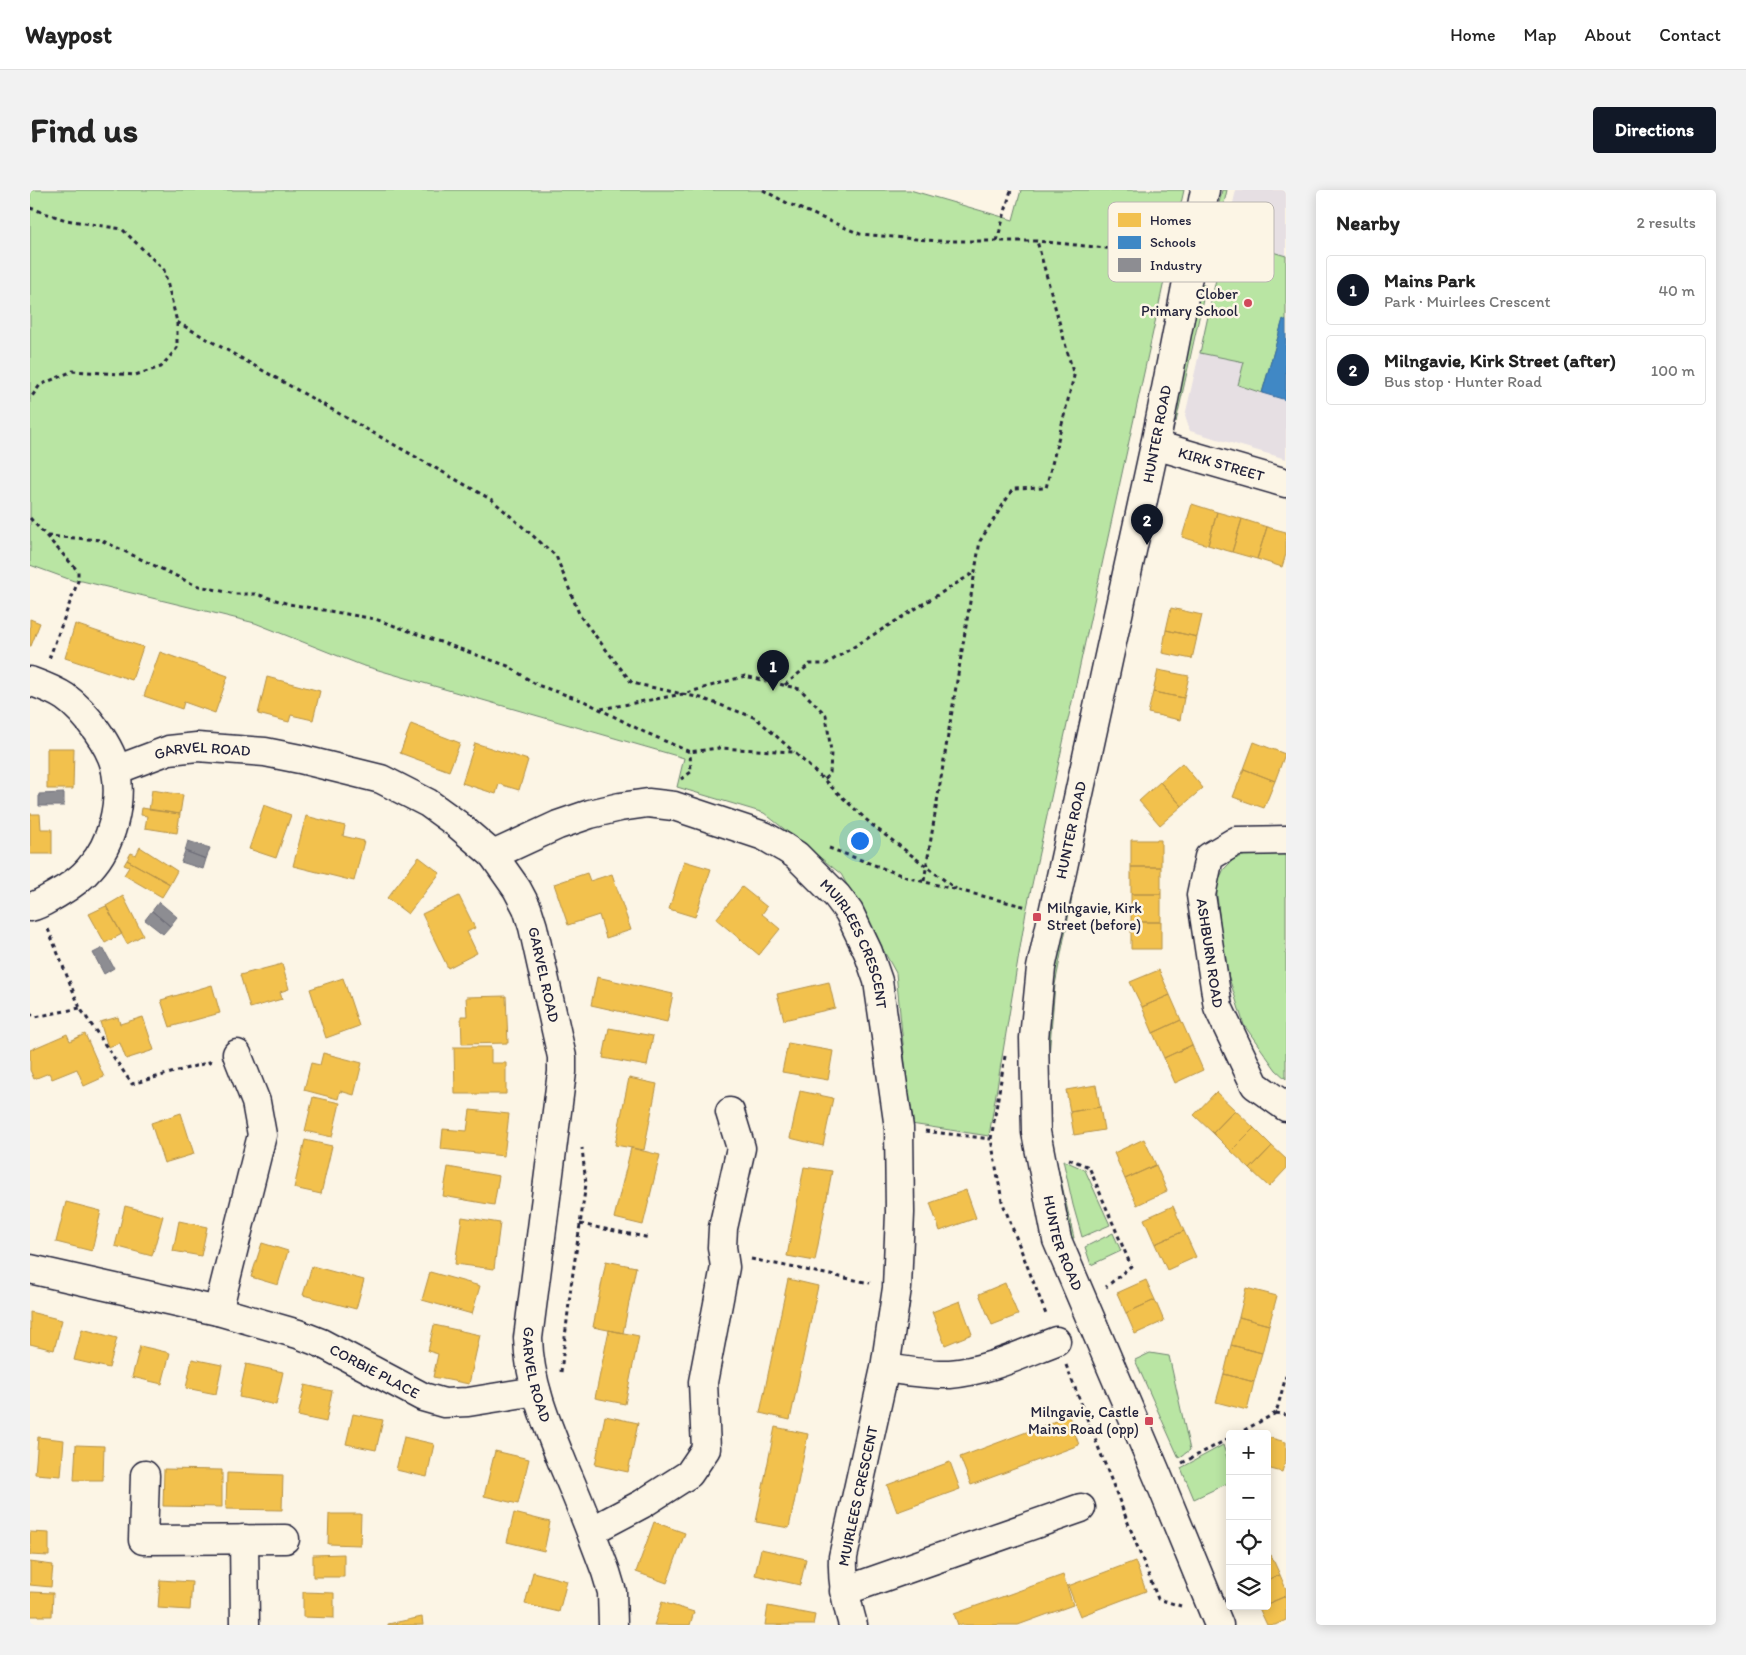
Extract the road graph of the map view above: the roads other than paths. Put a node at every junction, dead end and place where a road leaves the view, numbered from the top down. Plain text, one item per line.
1 (1186, 282) edge
2 (1156, 445) junction
3 (1286, 483) edge
4 (35, 683) edge
5 (116, 770) junction
6 (1286, 840) edge
7 (493, 855) junction
8 (34, 906) edge
9 (237, 1054) road end
10 (1286, 1107) edge
11 (730, 1112) dead end
12 (30, 1269) edge
13 (218, 1311) junction
14 (1056, 1341) dead end
15 (885, 1368) junction
16 (536, 1391) junction
17 (145, 1476) dead end
18 (1081, 1508) dead end
19 (591, 1531) junction
20 (244, 1539) junction
21 (285, 1539) dead end
22 (844, 1591) junction
23 (1210, 1622) edge
24 (245, 1625) edge
25 (613, 1625) edge
26 (853, 1625) edge

1 - 2 street, HUNTER ROAD
2 - 3 street, KIRK STREET
2 - 23 street, HUNTER ROAD
4 - 5 street
5 - 7 street, GARVEL ROAD
5 - 8 street
6 - 10 street, ASHBURN ROAD
7 - 15 street, MUIRLEES CRESCENT
7 - 16 street, GARVEL ROAD
9 - 13 street
11 - 19 street
12 - 13 street, CORBIE PLACE
13 - 16 street, CORBIE PLACE
14 - 15 street
15 - 22 street, MUIRLEES CRESCENT
16 - 19 street, GARVEL ROAD
17 - 20 street
18 - 22 street
19 - 25 street, GARVEL ROAD
20 - 21 street
20 - 24 street
22 - 26 street, MUIRLEES CRESCENT

